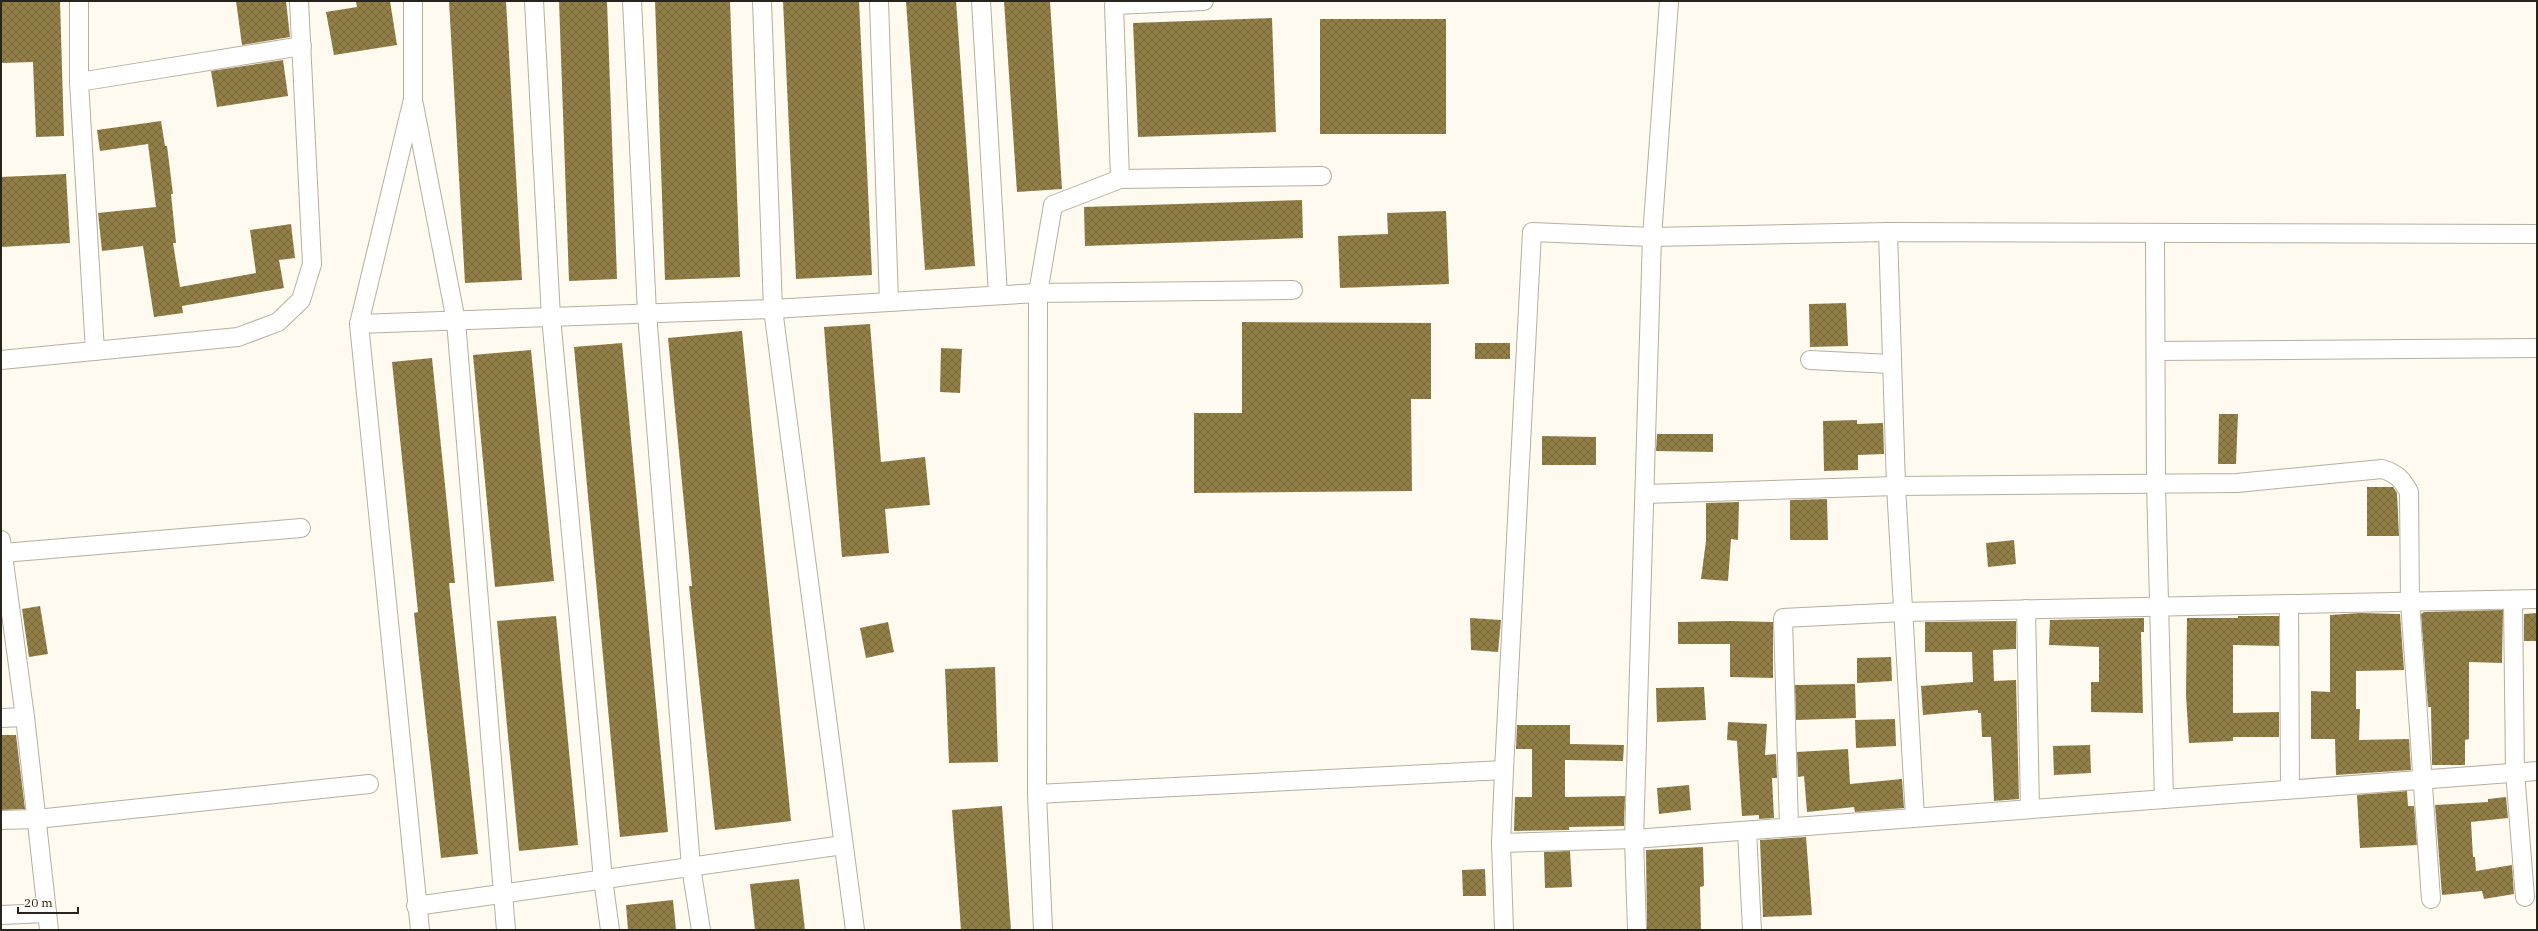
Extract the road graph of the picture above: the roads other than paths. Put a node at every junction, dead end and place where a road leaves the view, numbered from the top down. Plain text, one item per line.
1 (79, 1) edge
2 (299, 1) edge
3 (413, 1) edge
4 (534, 1) edge
5 (632, 1) edge
6 (762, 1) edge
7 (879, 1) edge
8 (982, 1) edge
9 (1204, 1) edge
10 (1669, 1) edge
11 (302, 46) junction
12 (80, 82) junction
13 (413, 99) junction
14 (1322, 176) dead end
15 (1120, 179) junction
16 (1888, 232) junction
17 (2155, 233) junction
18 (2537, 234) edge
19 (1652, 236) junction
20 (1292, 290) dead end
21 (1038, 293) junction
22 (998, 295) junction
23 (889, 302) junction
24 (773, 308) junction
25 (647, 313) junction
26 (551, 317) junction
27 (456, 321) junction
28 (359, 324) junction
29 (2537, 348) edge
30 (94, 351) junction
31 (2156, 351) junction
32 (1, 360) edge
33 (1810, 360) dead end
34 (1891, 364) junction
35 (2156, 483) junction
36 (1896, 486) junction
37 (1645, 494) junction
38 (300, 528) dead end
39 (2, 546) edge
40 (2537, 599) edge
41 (2513, 600) junction
42 (2410, 602) junction
43 (2290, 604) junction
44 (2161, 607) junction
45 (2026, 609) junction
46 (1903, 612) junction
47 (7, 626) edge
48 (25, 717) junction
49 (1, 718) edge
50 (1504, 770) junction
51 (2537, 771) edge
52 (2515, 772) junction
53 (2423, 779) junction
54 (369, 784) dead end
55 (2290, 789) junction
56 (1037, 794) junction
57 (2164, 799) junction
58 (2030, 809) junction
59 (1915, 818) junction
60 (37, 819) junction
61 (1, 820) edge
62 (1789, 827) junction
63 (1747, 831) junction
64 (1634, 839) junction
65 (1501, 843) junction
66 (843, 845) junction
67 (691, 867) junction
68 (603, 879) junction
69 (502, 894) junction
70 (2525, 897) dead end
71 (2431, 899) dead end
72 (416, 906) junction
73 (1, 915) edge
74 (48, 921) edge
75 (420, 930) edge
76 (506, 930) edge
77 (610, 930) edge
78 (701, 930) edge
79 (855, 930) edge
80 (1042, 930) edge
81 (1504, 930) edge
82 (1637, 930) edge
83 (1752, 930) edge

1 - 12 street
2 - 11 street
3 - 13 street
4 - 26 street
5 - 25 street
6 - 24 street
7 - 23 street
8 - 22 street
9 - 15 street
10 - 19 street
11 - 12 street
11 - 30 street
12 - 30 street
13 - 27 street
13 - 28 street
14 - 15 street
15 - 21 street
16 - 17 street
16 - 19 street
16 - 34 street
17 - 18 street
17 - 31 street
19 - 37 street
19 - 50 street
20 - 21 street
21 - 22 street
21 - 56 street
22 - 23 street
23 - 24 street
24 - 25 street
24 - 66 street
25 - 26 street
25 - 67 street
26 - 27 street
26 - 68 street
27 - 28 street
27 - 69 street
28 - 72 street
29 - 31 street
30 - 32 street
31 - 35 street
33 - 34 street
34 - 36 street
35 - 36 street
35 - 42 street
35 - 44 street
36 - 37 street
36 - 46 street
37 - 64 street
38 - 39 street
39 - 47 street
40 - 41 street
41 - 42 street
41 - 52 street
42 - 43 street
42 - 53 street
43 - 44 street
43 - 55 street
44 - 45 street
44 - 57 street
45 - 46 street
45 - 58 street
46 - 59 street
46 - 62 street
47 - 48 street
48 - 49 street
48 - 60 street
50 - 56 street
50 - 65 street
51 - 52 street
52 - 53 street
52 - 70 street
53 - 55 street
53 - 71 street
54 - 60 street
55 - 57 street
56 - 80 street
57 - 58 street
58 - 59 street
59 - 62 street
60 - 61 street
60 - 74 street
62 - 63 street
63 - 64 street
63 - 83 street
64 - 65 street
64 - 82 street
65 - 81 street
66 - 67 street
66 - 79 street
67 - 68 street
67 - 78 street
68 - 69 street
68 - 77 street
69 - 72 street
69 - 76 street
72 - 75 street
73 - 74 street

